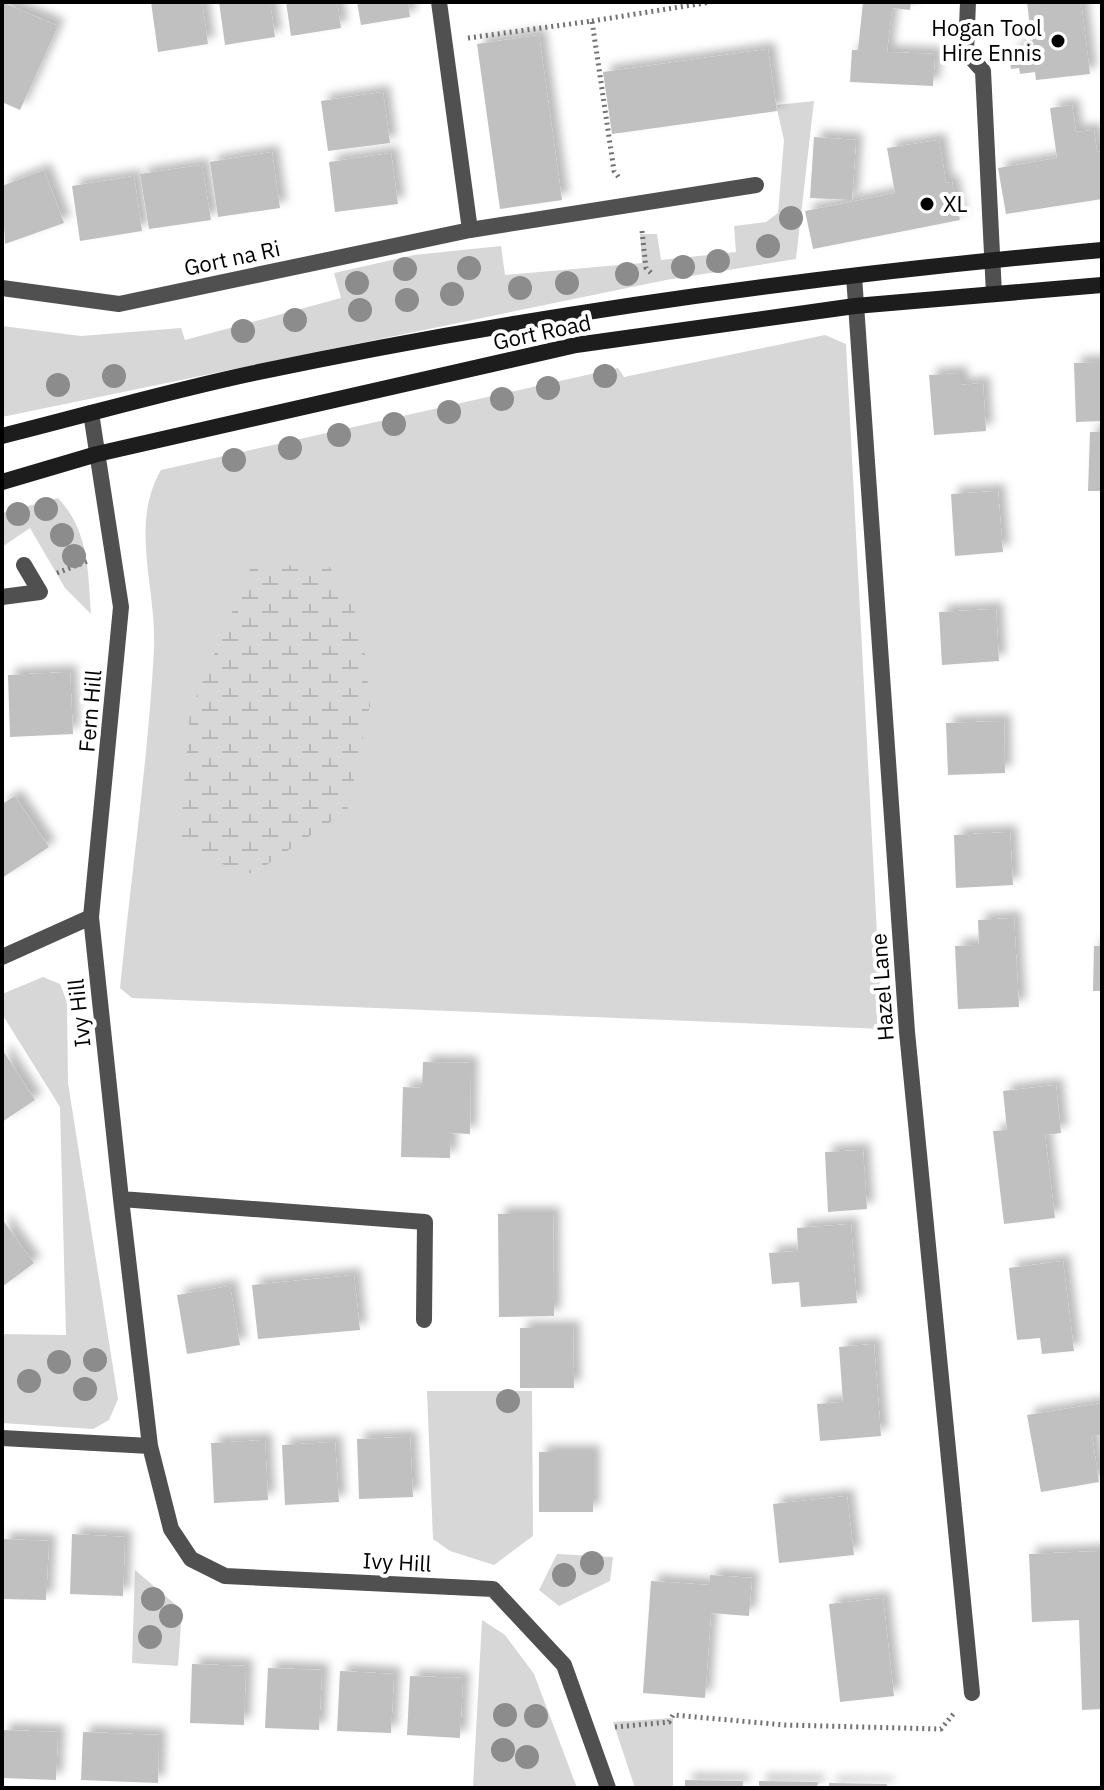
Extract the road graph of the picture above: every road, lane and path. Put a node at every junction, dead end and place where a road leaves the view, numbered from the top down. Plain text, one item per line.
1 (439, 2) edge
2 (711, 2) edge
3 (968, 2) edge
4 (592, 21) junction
5 (444, 42) junction
6 (756, 185) dead end
7 (639, 205) junction
8 (470, 230) junction
9 (1102, 250) edge
10 (989, 260) junction
11 (854, 276) junction
12 (1102, 285) edge
13 (2, 288) edge
14 (994, 294) junction
15 (674, 299) junction
16 (855, 306) junction
17 (91, 413) junction
18 (2, 436) edge
19 (97, 454) junction
20 (2, 482) edge
21 (113, 554) junction
22 (24, 565) dead end
23 (40, 592) junction
24 (2, 597) edge
25 (91, 917) junction
26 (2, 957) edge
27 (121, 1199) junction
28 (424, 1320) dead end
29 (2, 1438) edge
30 (150, 1446) junction
31 (972, 1693) joint
32 (587, 1729) junction
33 (608, 1788) edge

1 - 5 street
2 - 4 path
3 - 10 street
4 - 5 path
4 - 7 path
5 - 8 street
6 - 7 street, Gort na Ri
7 - 8 street, Gort na Ri
7 - 15 path
8 - 13 street, Gort na Ri
9 - 10 main road, Gort Road
10 - 11 main road, Gort Road
10 - 14 street
11 - 15 main road, Gort Road
11 - 16 street, Hazel Lane
12 - 14 main road, Gort Road
14 - 16 main road, Gort Road
15 - 17 main road, Gort Road
16 - 19 main road, Gort Road
16 - 31 street, Hazel Lane
17 - 18 main road, Gort Road
17 - 19 street, Fern Hill
19 - 20 main road, Gort Road
19 - 21 street, Fern Hill
21 - 23 path
21 - 25 street, Fern Hill
22 - 23 street
23 - 24 street
25 - 26 street
25 - 27 street, Ivy Hill
27 - 28 street
27 - 30 street, Ivy Hill
29 - 30 street
30 - 32 street, Ivy Hill
31 - 32 path
32 - 33 street, Ivy Hill

